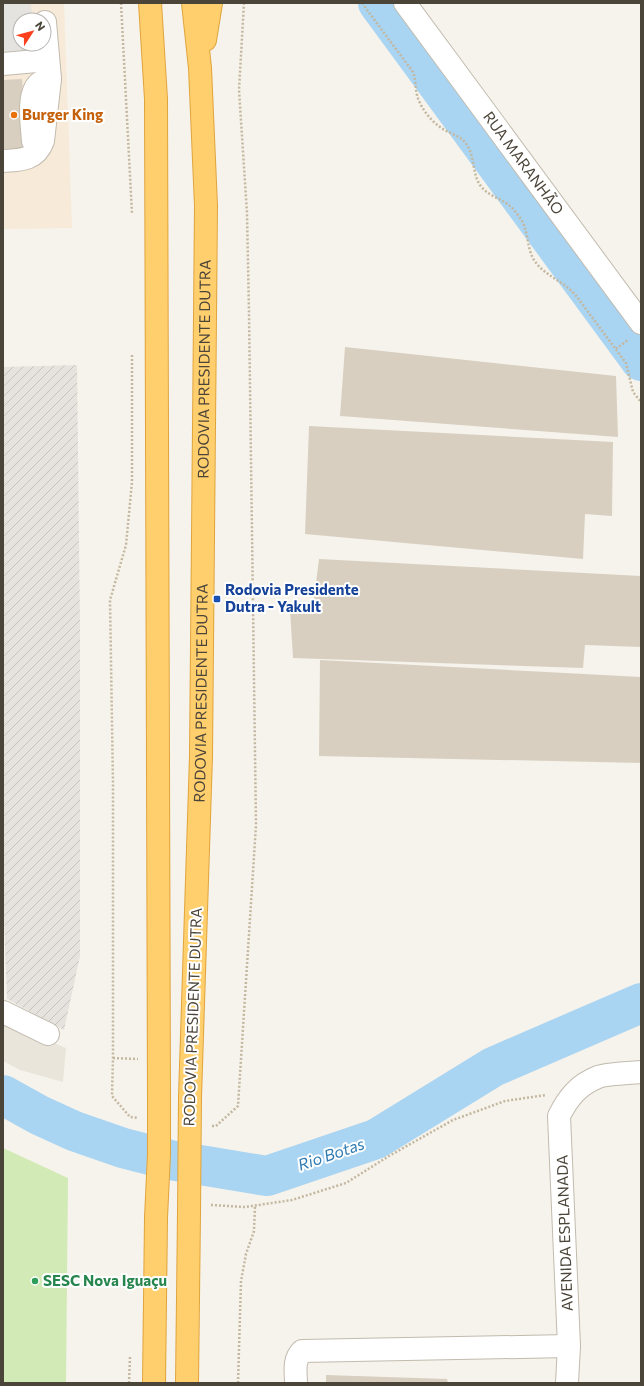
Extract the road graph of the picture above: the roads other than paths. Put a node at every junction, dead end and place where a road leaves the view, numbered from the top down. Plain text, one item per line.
1 (150, 3) edge
2 (193, 3) edge
3 (211, 3) edge
4 (405, 3) edge
5 (48, 52) edge
6 (3, 64) edge
7 (200, 68) junction
8 (49, 70) junction
9 (3, 161) edge
10 (641, 322) edge
11 (3, 1012) edge
12 (48, 1034) dead end
13 (641, 1072) edge
14 (569, 1346) junction
15 (154, 1383) edge
16 (187, 1383) edge
17 (296, 1383) edge
18 (567, 1383) edge

1 - 15 highway, RODOVIA PRESIDENTE DUTRA, bridge
2 - 7 highway, RODOVIA PRESIDENTE DUTRA
3 - 7 highway
4 - 10 street, RUA MARANHÃO
5 - 8 street
6 - 8 street
7 - 16 highway, RODOVIA PRESIDENTE DUTRA, bridge
8 - 9 street
11 - 12 street
13 - 14 street, AVENIDA ESPLANADA
14 - 17 street
14 - 18 street, AVENIDA ESPLANADA

